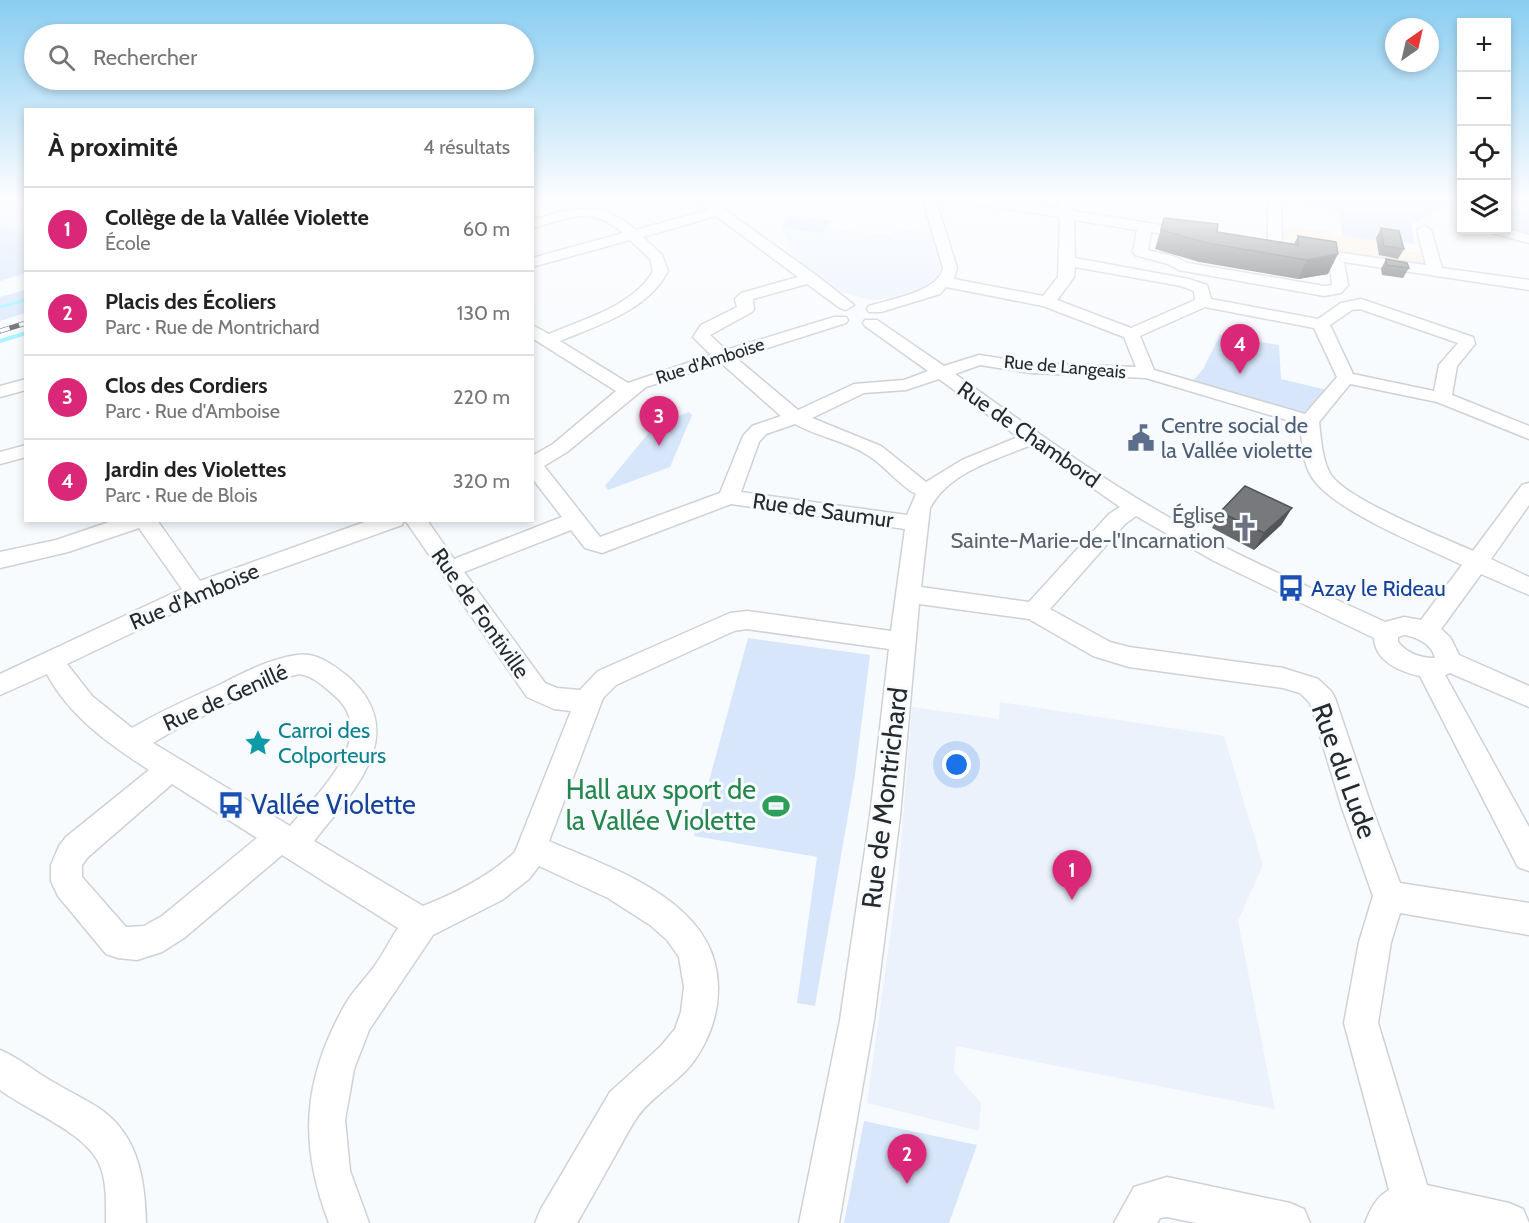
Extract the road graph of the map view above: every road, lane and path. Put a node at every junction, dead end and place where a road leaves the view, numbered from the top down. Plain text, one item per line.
1 (564, 254) edge
2 (652, 254) edge
3 (778, 254) edge
4 (945, 254) edge
5 (1068, 254) edge
6 (1145, 254) edge
7 (1324, 254) edge
8 (1431, 254) edge
9 (1336, 256) junction
10 (1068, 261) junction
11 (534, 262) edge
12 (1433, 264) junction
13 (1529, 273) edge
14 (811, 278) junction
15 (945, 282) junction
16 (1529, 285) edge
17 (1047, 302) junction
18 (1203, 302) junction
19 (843, 312) junction
20 (873, 316) junction
21 (1321, 324) junction
22 (534, 331) edge
23 (1131, 334) junction
24 (548, 339) junction
25 (723, 356) junction
26 (942, 372) junction
27 (1146, 373) junction
28 (1346, 378) junction
29 (24, 385) edge
30 (629, 390) junction
31 (0, 392) edge
32 (1442, 398) junction
33 (797, 417) junction
34 (1308, 421) junction
35 (1529, 433) edge
36 (1034, 437) junction
37 (24, 452) edge
38 (0, 458) edge
39 (534, 464) edge
40 (534, 466) edge
41 (1529, 490) edge
42 (928, 491) junction
43 (729, 497) junction
44 (1135, 507) junction
45 (576, 520) junction
46 (132, 522) edge
47 (147, 522) edge
48 (388, 522) edge
49 (417, 522) edge
50 (916, 524) junction
51 (0, 560) edge
52 (1478, 563) junction
53 (450, 569) junction
54 (1529, 587) edge
55 (196, 592) junction
56 (908, 594) junction
57 (1034, 611) junction
58 (1426, 632) junction
59 (1386, 633) junction
60 (902, 642) junction
61 (52, 660) junction
62 (1439, 665) junction
63 (0, 685) edge
64 (1529, 697) edge
65 (588, 702) junction
66 (132, 742) junction
67 (171, 768) junction
68 (287, 841) junction
69 (532, 848) junction
70 (1529, 857) edge
71 (1389, 896) junction
72 (1529, 919) edge
73 (422, 924) junction
74 (0, 1068) edge
75 (1405, 1216) edge
76 (126, 1223) edge
77 (349, 1223) edge
78 (555, 1223) edge
79 (819, 1223) edge
80 (1134, 1223) edge
81 (1290, 1223) edge
82 (1509, 1223) edge

1 - 11 street
2 - 24 street
3 - 14 street
4 - 15 street
5 - 10 street
6 - 9 street
7 - 9 street
8 - 12 street
9 - 12 street
10 - 17 street
10 - 18 street
12 - 13 street
12 - 16 street
14 - 19 street
14 - 25 street
15 - 17 street, Rue de Langeais
15 - 20 street
17 - 23 street, Rue de Langeais
18 - 21 street
18 - 23 street
19 - 20 street
19 - 25 street, Rue d'Amboise
20 - 26 street, Rue de Chambord
21 - 28 street
21 - 32 street
22 - 24 street
23 - 27 street, Rue de Langeais
24 - 30 street
25 - 30 street, Rue d'Amboise
25 - 33 street
26 - 27 street, Rue de Langeais
26 - 33 street, Rue de Langeais
26 - 36 street, Rue de Chambord
27 - 34 street
28 - 32 street
28 - 34 street
29 - 31 street
30 - 39 street, Rue d'Amboise
32 - 35 street
33 - 42 street
33 - 43 street, Rue de Langeais
34 - 52 street
36 - 42 street
36 - 44 street, Rue de Chambord
37 - 38 street
40 - 45 street
41 - 52 street
42 - 50 street, Rue de Montrichard
43 - 45 street
43 - 50 street, Rue de Saumur
44 - 57 street
44 - 59 street, Rue de Chambord
45 - 53 street
46 - 51 street
47 - 55 street
48 - 55 street, Rue d'Amboise
49 - 53 street, Rue de Fontiville
50 - 56 street, Rue de Montrichard
52 - 54 street
52 - 58 street
53 - 65 street, Rue de Fontiville
55 - 61 street, Rue d'Amboise
56 - 57 street, Rue du Lude
56 - 60 street, Rue de Montrichard
57 - 71 street, Rue du Lude
58 - 59 street
58 - 62 street
59 - 62 street
60 - 65 street
60 - 79 street, Rue de Montrichard
61 - 63 street, Rue d'Amboise
61 - 66 street, Rue de Genillé
62 - 64 street
62 - 70 street
65 - 69 street
66 - 67 street, Rue de Genillé
66 - 68 street, Rue de Genillé
67 - 68 street, Rue de Genillé
67 - 68 street
68 - 73 street, Rue de Genillé
69 - 73 street
69 - 78 street
71 - 72 street
71 - 75 street
73 - 77 street
74 - 76 street
75 - 82 street
80 - 81 street

